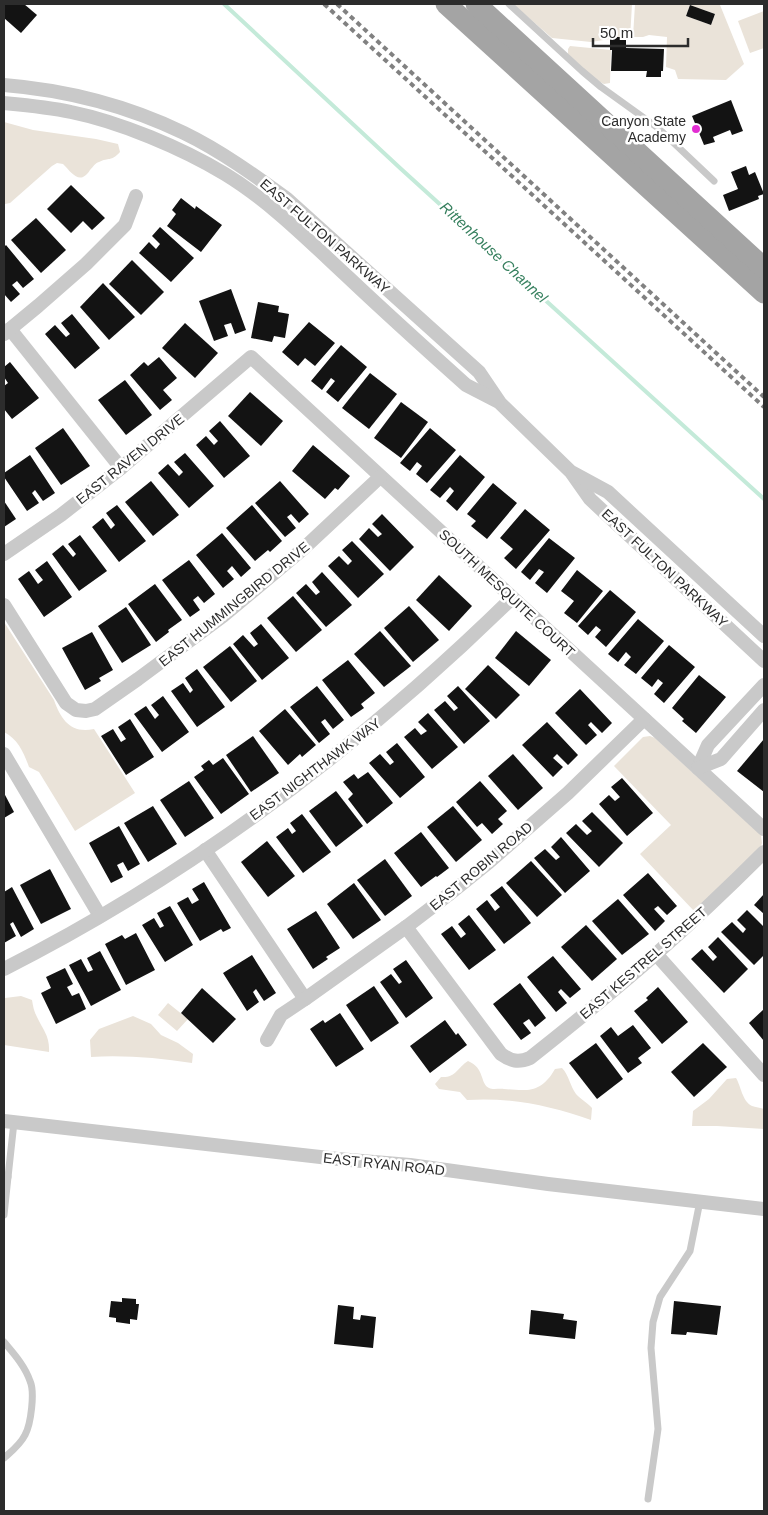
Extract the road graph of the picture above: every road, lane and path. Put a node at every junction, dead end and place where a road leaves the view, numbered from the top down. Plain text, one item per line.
1 (446, 4) edge
2 (476, 4) edge
3 (509, 4) edge
4 (4, 85) edge
5 (4, 103) edge
6 (714, 180) dead end
7 (136, 196) dead end
8 (764, 268) edge
9 (764, 293) edge
10 (7, 331) edge
11 (251, 357) joint
12 (500, 403) junction
13 (122, 468) junction
14 (571, 472) junction
15 (380, 477) junction
16 (4, 554) edge
17 (512, 598) junction
18 (4, 605) edge
19 (764, 636) edge
20 (764, 661) edge
21 (764, 684) edge
22 (764, 710) edge
23 (644, 719) junction
24 (4, 754) edge
25 (698, 768) junction
26 (764, 829) edge
27 (205, 850) junction
28 (764, 852) edge
29 (100, 916) junction
30 (406, 928) junction
31 (656, 954) junction
32 (4, 969) edge
33 (305, 999) junction
34 (266, 1040) dead end
35 (764, 1075) edge
36 (9, 1122) edge
37 (6, 1177) edge
38 (700, 1201) junction
39 (764, 1209) edge
40 (4, 1215) edge
41 (4, 1342) edge
42 (4, 1458) edge
43 (648, 1499) dead end

1 - 9 main road
2 - 8 main road
3 - 6 lane
4 - 12 street, EAST FULTON PARKWAY
5 - 12 street, EAST FULTON PARKWAY
7 - 10 street
10 - 13 street
11 - 13 street, EAST RAVEN DRIVE
11 - 15 street, SOUTH MESQUITE COURT
12 - 14 street, EAST FULTON PARKWAY
13 - 16 street, EAST RAVEN DRIVE
14 - 19 street, EAST FULTON PARKWAY
14 - 20 street, EAST FULTON PARKWAY
15 - 17 street, SOUTH MESQUITE COURT
15 - 18 street, EAST HUMMINGBIRD DRIVE
17 - 23 street, SOUTH MESQUITE COURT
17 - 27 street, EAST NIGHTHAWK WAY
21 - 25 street
22 - 25 street
23 - 25 street, SOUTH MESQUITE COURT
23 - 30 street, EAST ROBIN ROAD
24 - 29 street
25 - 26 street, SOUTH MESQUITE COURT
27 - 29 street, EAST NIGHTHAWK WAY
27 - 33 street
28 - 31 street, EAST KESTREL STREET
29 - 32 street, EAST NIGHTHAWK WAY
30 - 31 street, EAST KESTREL STREET
30 - 33 street, EAST ROBIN ROAD
31 - 35 street
33 - 34 street, EAST ROBIN ROAD
36 - 37 lane
36 - 38 street, EAST RYAN ROAD
37 - 40 lane
38 - 39 street, EAST RYAN ROAD
38 - 43 lane
41 - 42 lane

